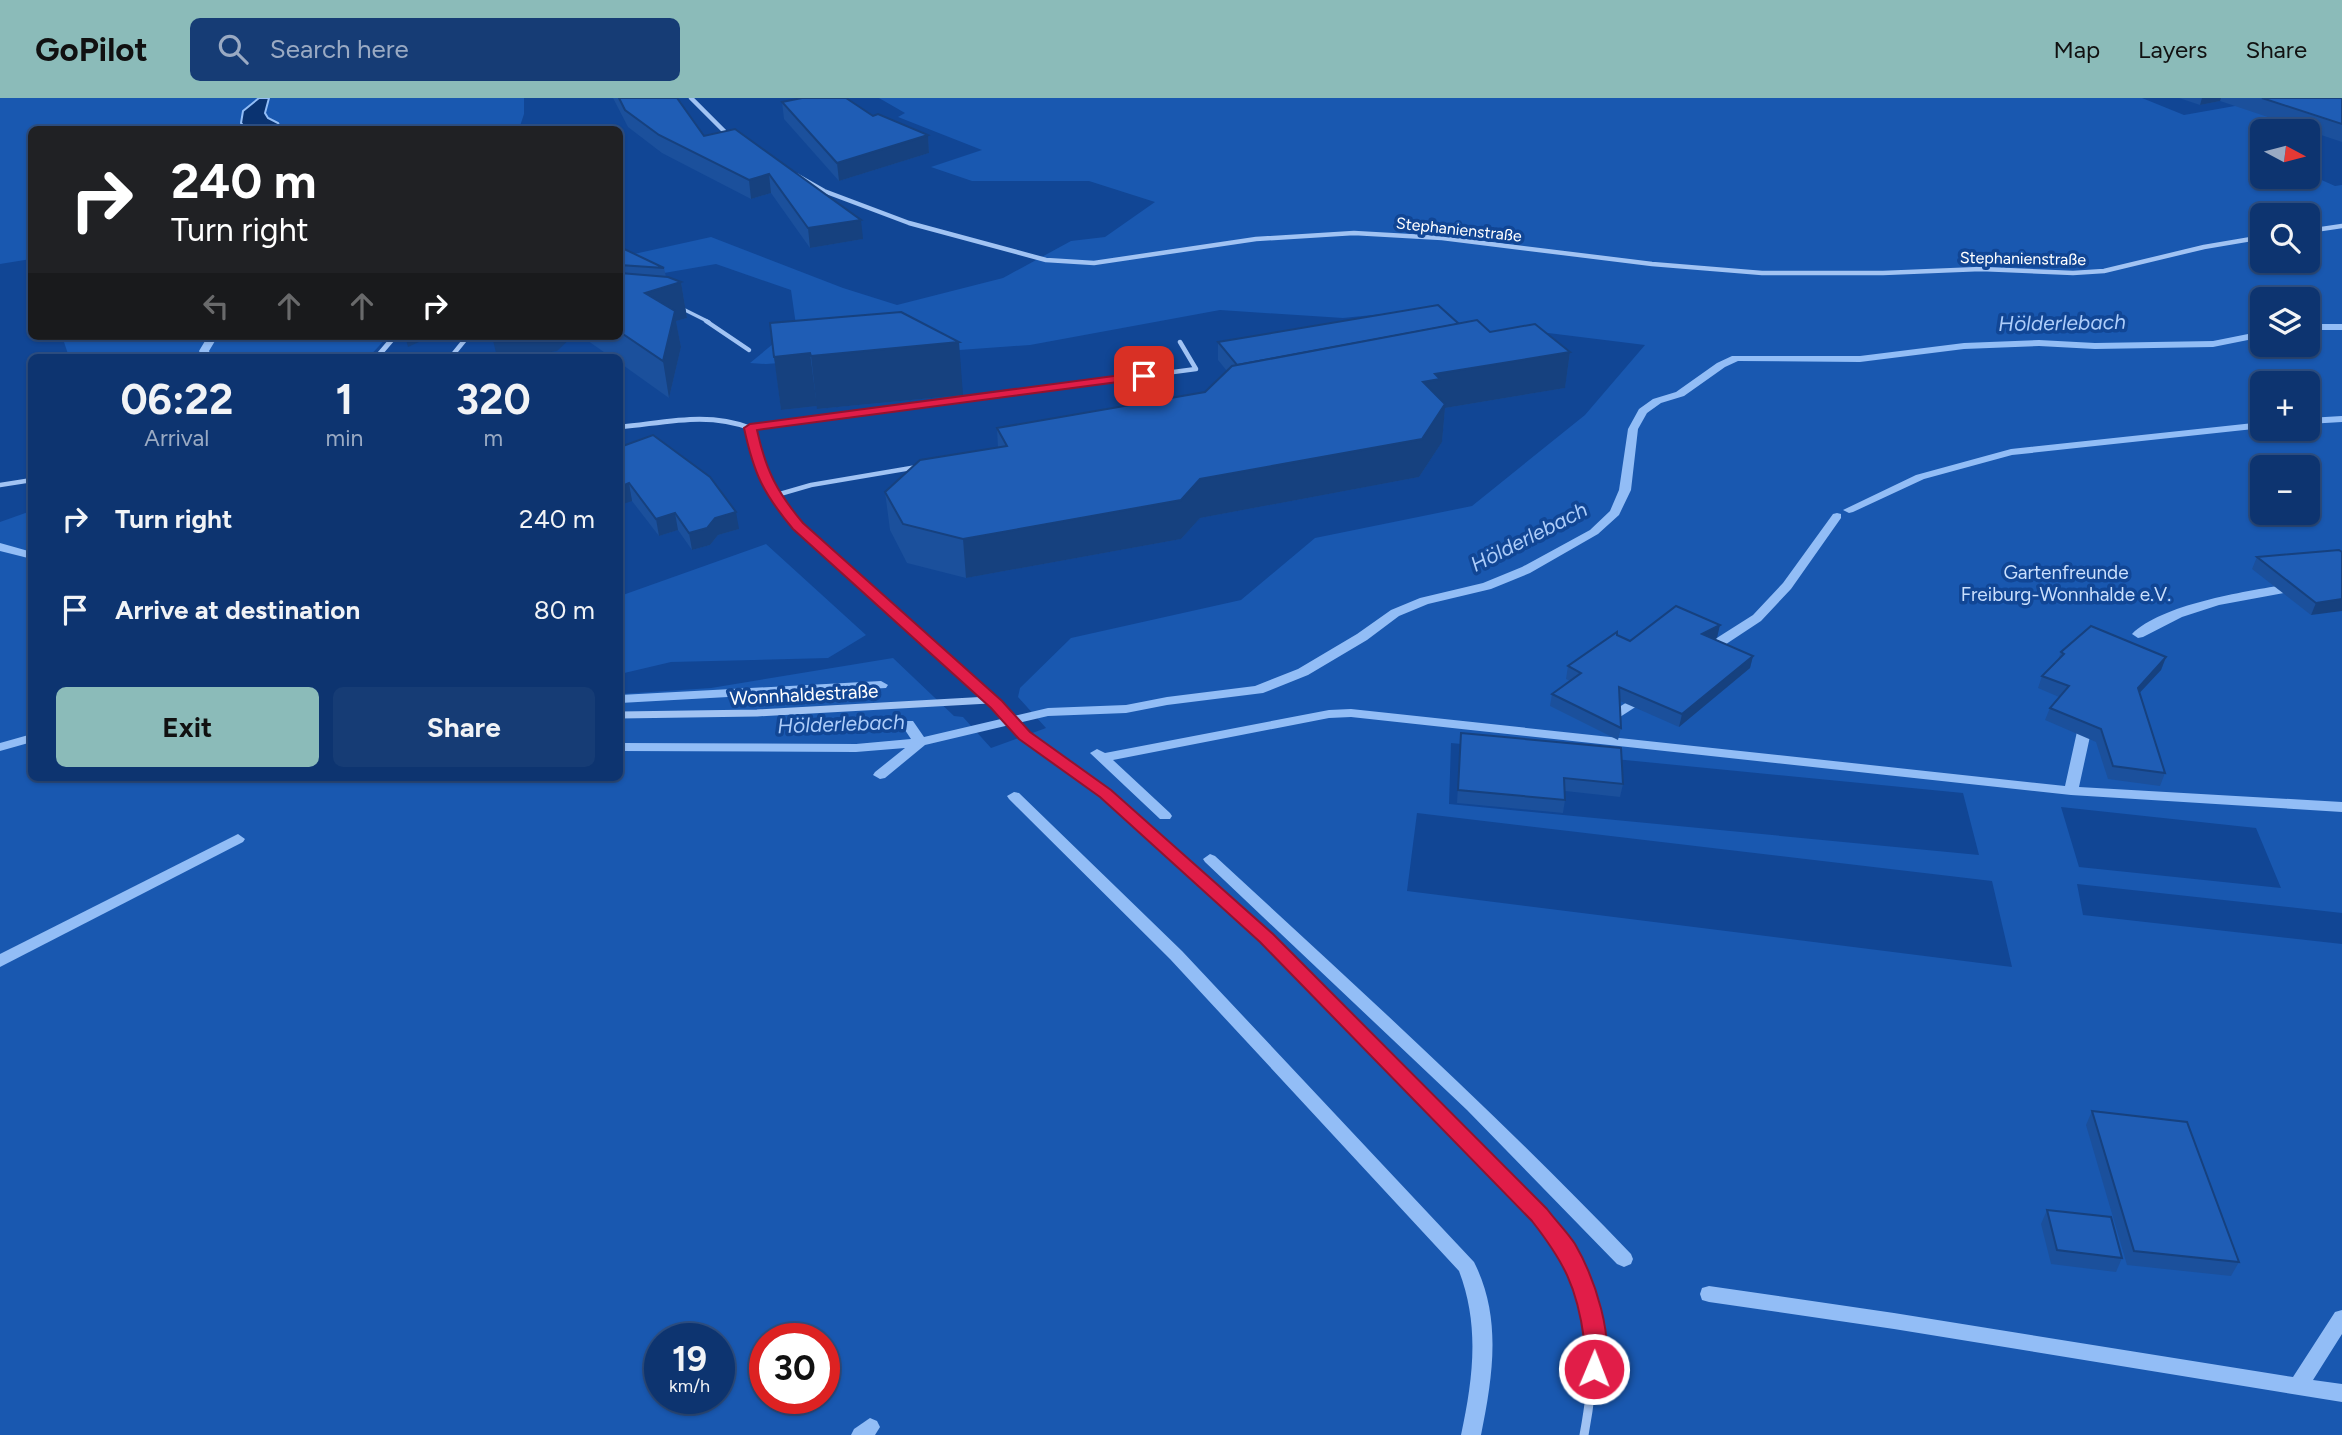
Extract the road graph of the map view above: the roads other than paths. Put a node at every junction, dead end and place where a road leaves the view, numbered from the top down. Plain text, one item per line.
1 (691, 98) edge
2 (741, 144) edge
3 (788, 171) edge
4 (2342, 226) edge
5 (2320, 229) edge
6 (2250, 239) edge
7 (670, 306) edge
8 (391, 340) edge
9 (465, 340) edge
10 (1180, 342) dead end
11 (749, 351) dead end
12 (379, 354) edge
13 (453, 354) edge
14 (623, 428) edge
15 (750, 428) junction
16 (918, 467) edge
17 (28, 481) edge
18 (0, 485) edge
19 (773, 496) junction
20 (993, 702) junction
21 (623, 715) edge
22 (1584, 1435) edge

1 - 2 street
3 - 6 street, Stephanienstraße
4 - 5 street
7 - 11 lane
8 - 12 street
9 - 13 lane
10 - 15 lane
14 - 15 street
15 - 19 street
16 - 19 lane
17 - 18 lane
19 - 20 street
20 - 21 street, Wonnhaldestraße
20 - 22 street

